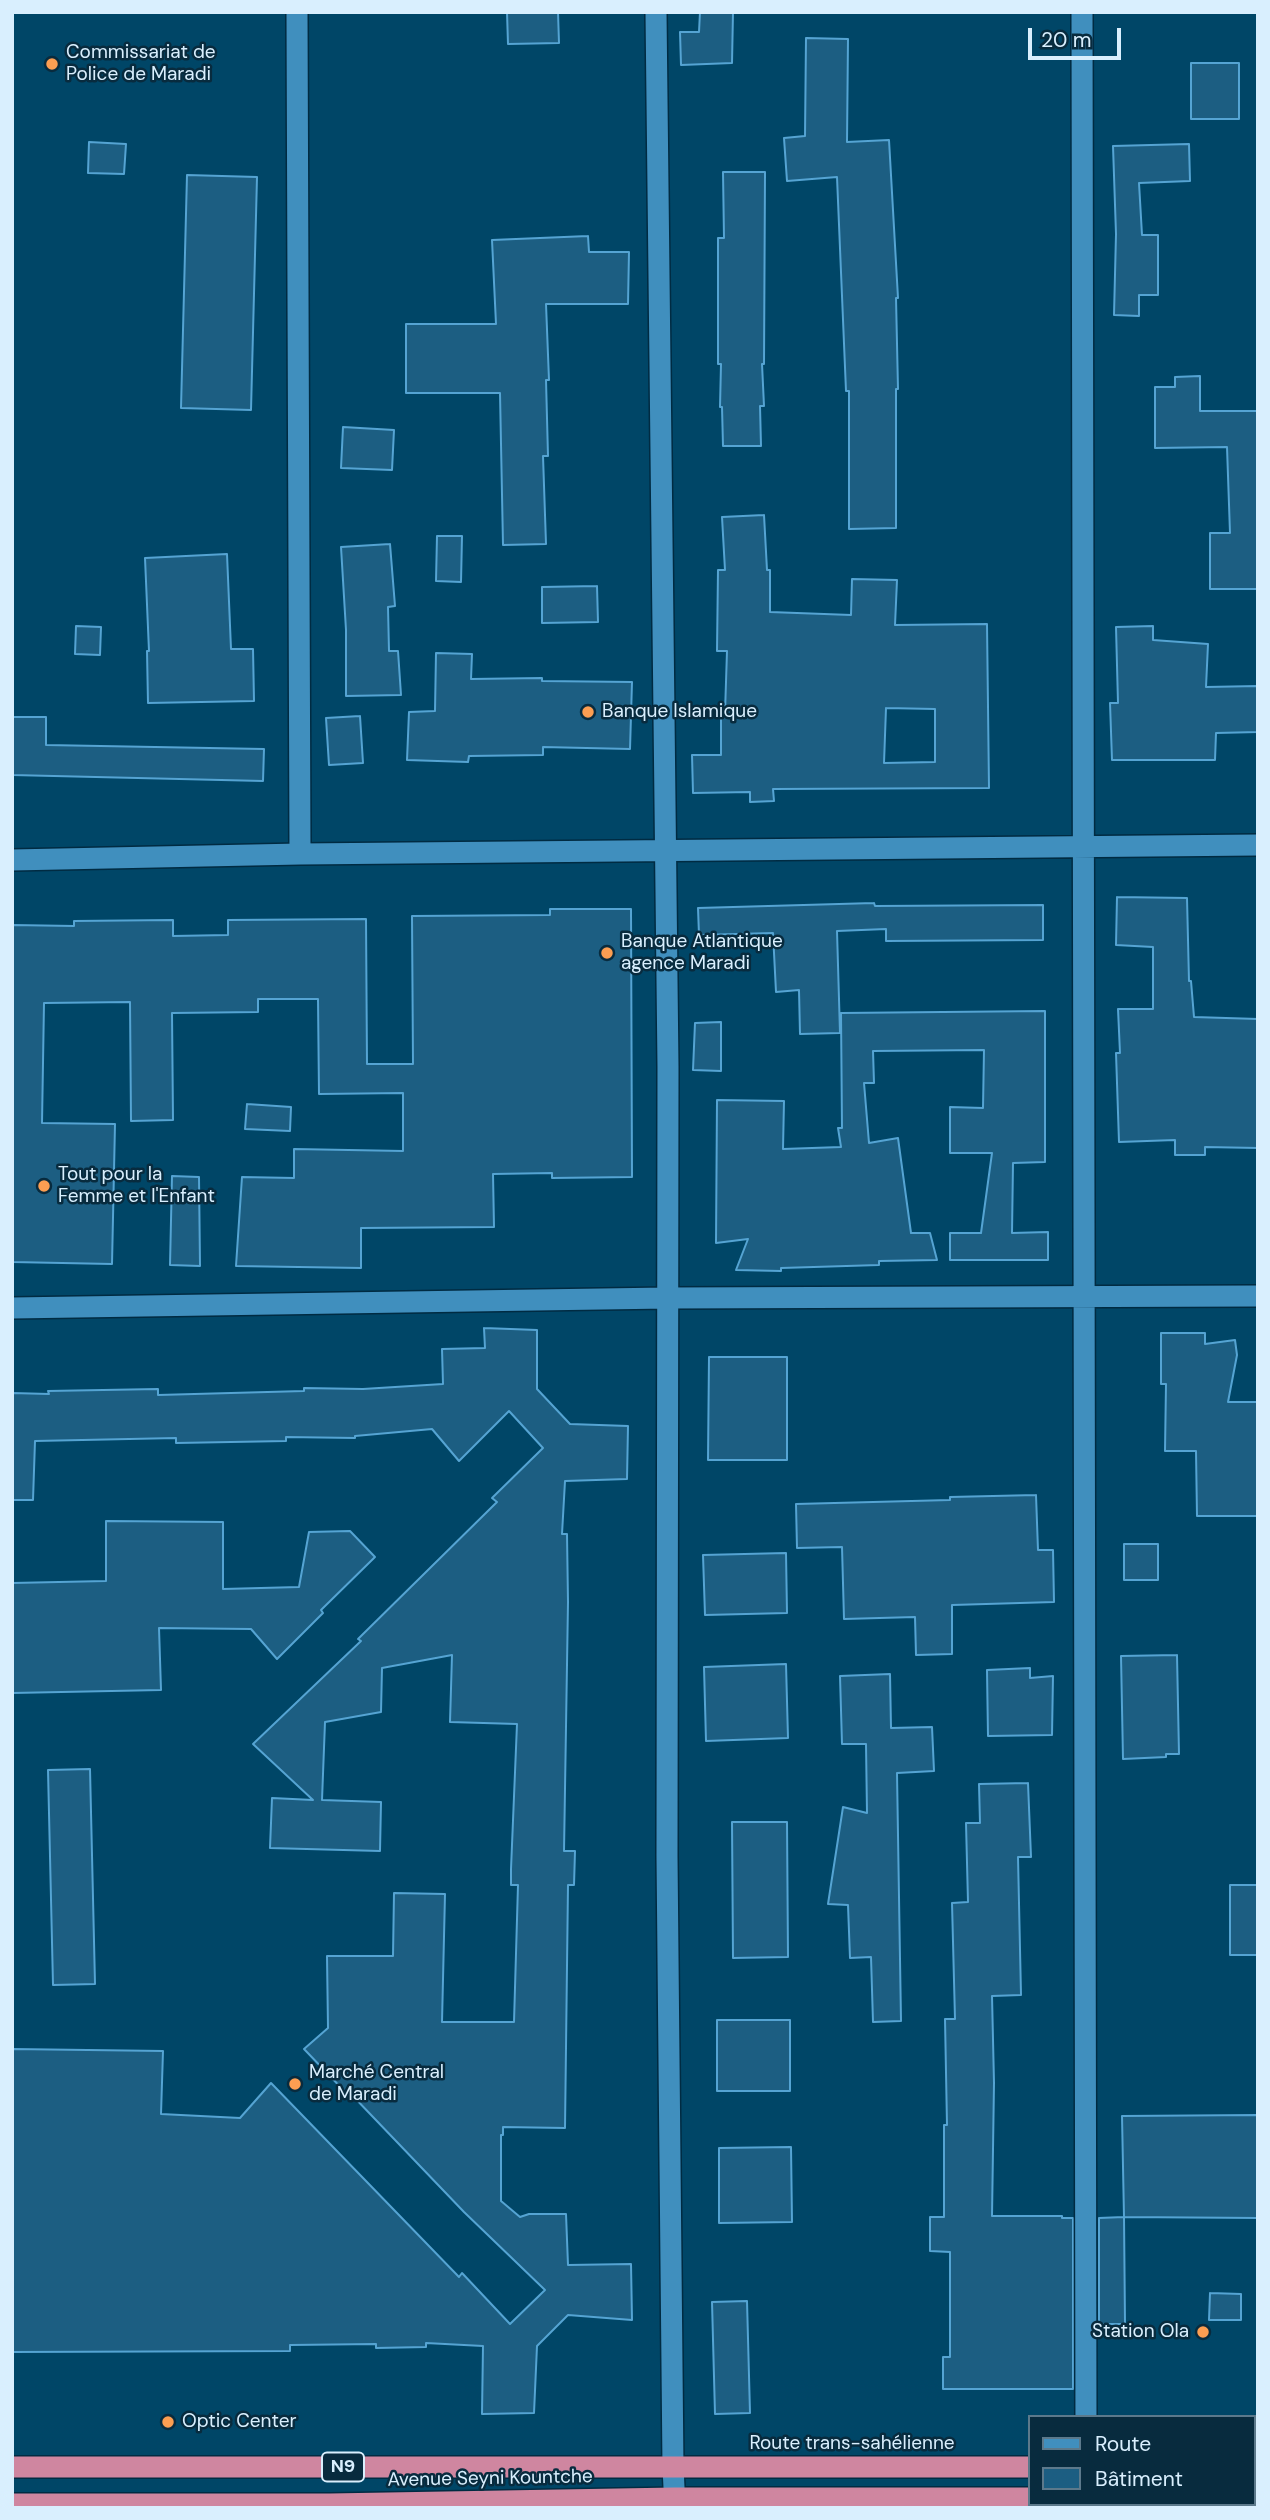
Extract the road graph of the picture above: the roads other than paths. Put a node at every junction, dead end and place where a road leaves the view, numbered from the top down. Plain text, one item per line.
1 (297, 12) edge
2 (656, 12) edge
3 (1082, 12) edge
4 (1258, 845) edge
5 (1084, 846) junction
6 (665, 852) junction
7 (300, 854) junction
8 (12, 860) edge
9 (1083, 1296) junction
10 (1258, 1296) edge
11 (667, 1298) junction
12 (12, 1308) edge
13 (1086, 2415) edge
14 (12, 2467) edge
15 (673, 2467) junction
16 (1028, 2467) edge
17 (1028, 2498) edge
18 (675, 2503) edge
19 (12, 2504) edge

1 - 7 street
2 - 6 street
3 - 5 street
4 - 5 street
5 - 6 street
5 - 9 street
6 - 7 street
6 - 11 street
7 - 8 street
9 - 10 street
9 - 11 street
9 - 13 street
11 - 12 street
11 - 15 street
14 - 15 highway, Avenue Seyni Kountche / N9
15 - 16 highway, Route trans-sahélienne / N9
15 - 18 street
17 - 18 highway, N9
18 - 19 highway, Avenue Seyni Kountche / N9

